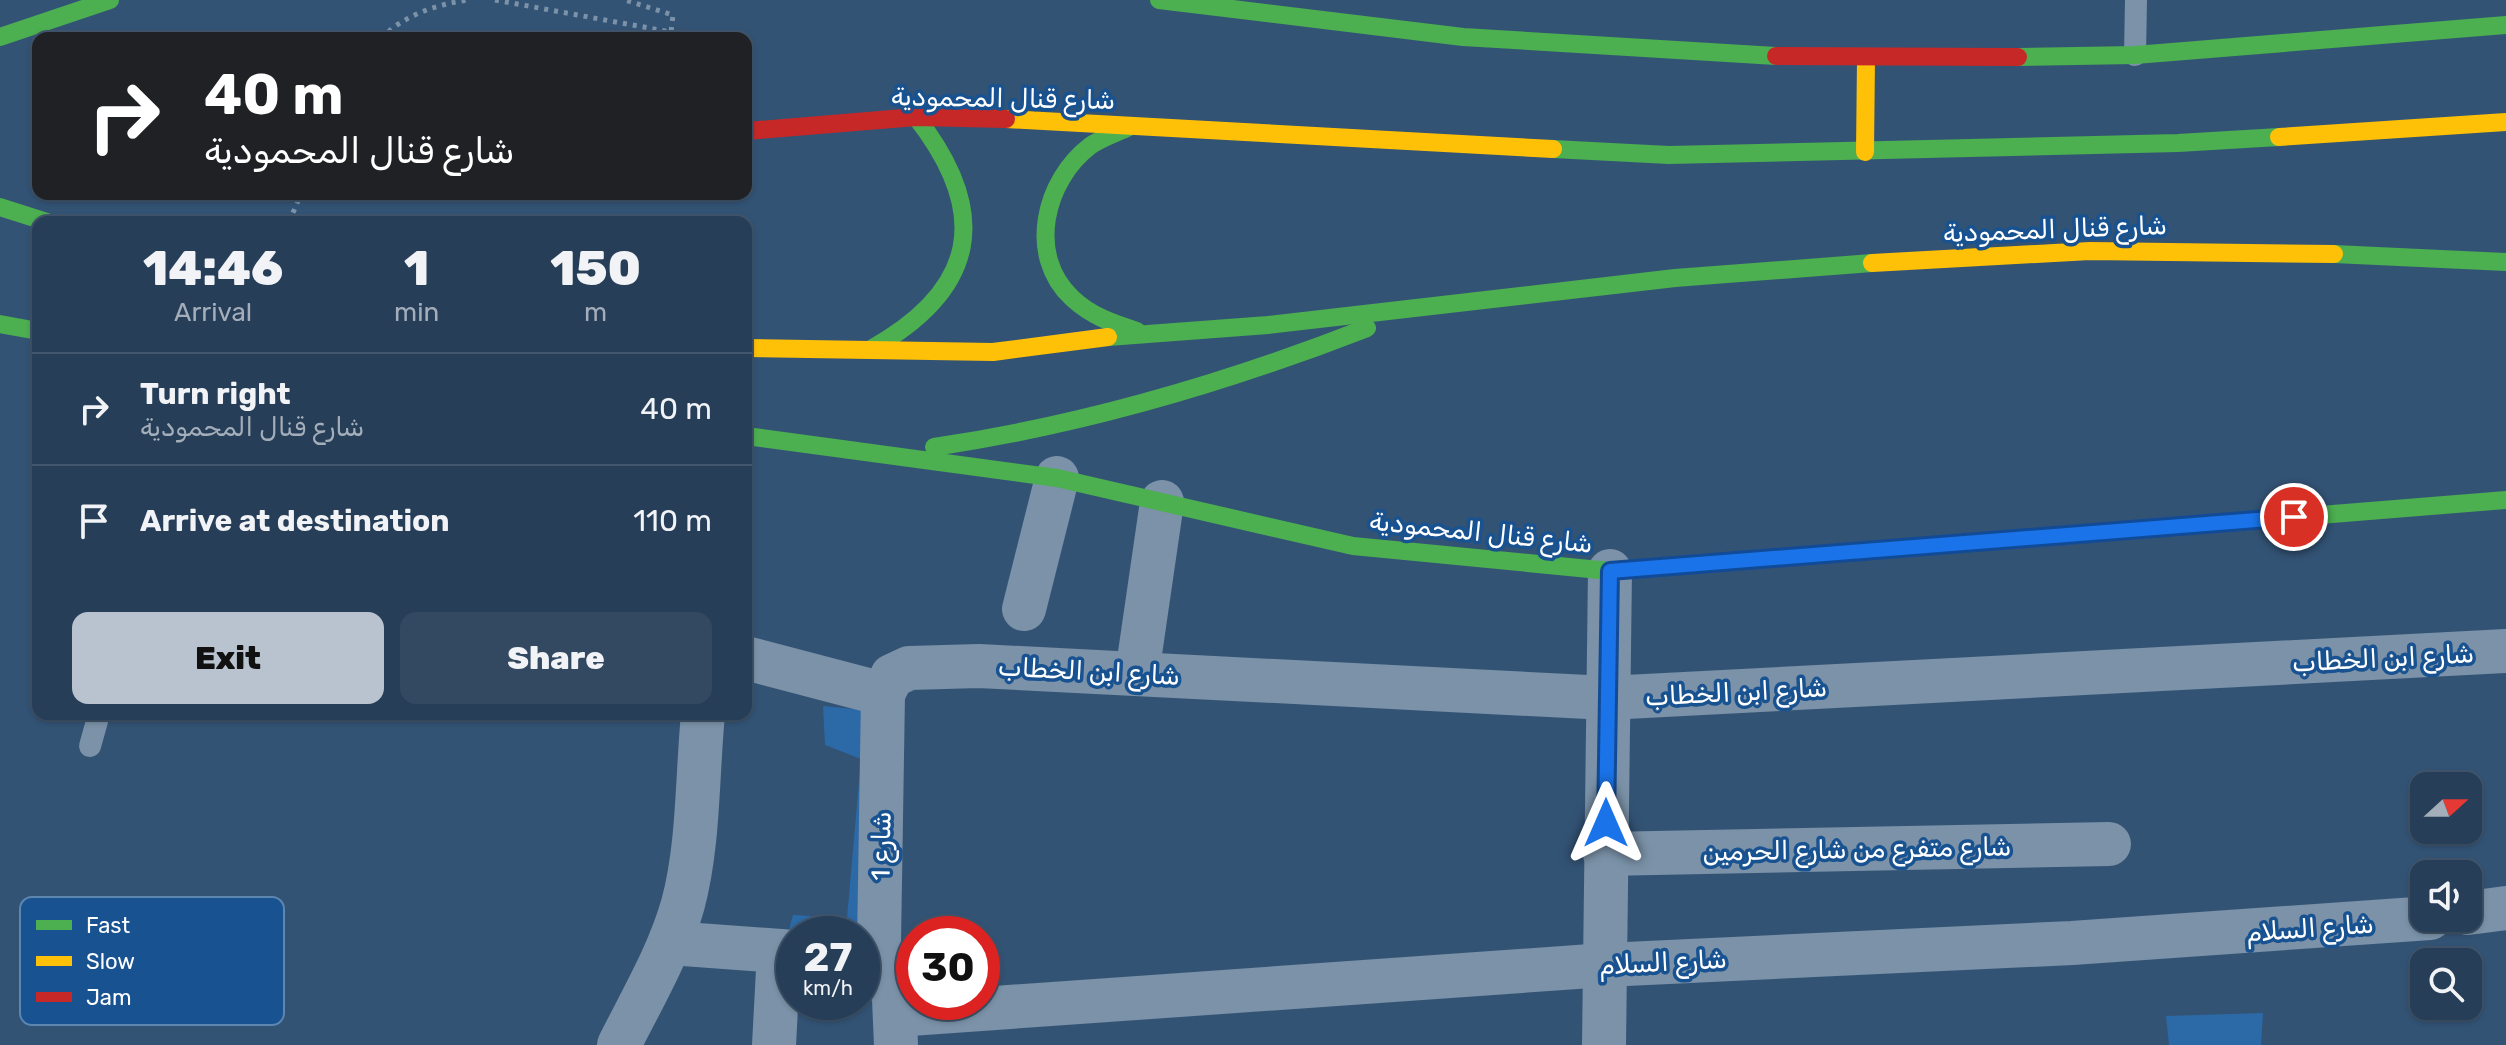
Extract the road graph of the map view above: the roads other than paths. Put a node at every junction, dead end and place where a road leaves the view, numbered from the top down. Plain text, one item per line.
1 (110, 0) edge
2 (1159, 0) edge
3 (2136, 0) edge
4 (1196, 2) edge
5 (2506, 25) edge
6 (0, 37) edge
7 (32, 46) edge
8 (2135, 55) junction
9 (1866, 59) junction
10 (916, 117) junction
11 (2506, 122) edge
12 (1131, 127) junction
13 (752, 131) edge
14 (1865, 152) junction
15 (0, 207) edge
16 (32, 217) edge
17 (2506, 262) edge
18 (1425, 306) junction
19 (0, 324) edge
20 (32, 330) edge
21 (1144, 332) junction
22 (752, 348) edge
23 (869, 350) junction
24 (752, 437) edge
25 (876, 455) junction
26 (1057, 478) junction
27 (2506, 500) edge
28 (1162, 502) junction
29 (1610, 571) junction
30 (1024, 609) dead end
31 (2506, 651) edge
32 (752, 660) edge
33 (1137, 674) junction
34 (883, 694) junction
35 (1607, 698) junction
36 (97, 720) edge
37 (702, 720) edge
38 (90, 746) dead end
39 (2109, 844) dead end
40 (1605, 854) junction
41 (2506, 908) edge
42 (2482, 911) edge
43 (874, 916) edge
44 (2410, 919) edge
45 (670, 943) junction
46 (776, 950) edge
47 (1605, 965) junction
48 (880, 981) edge
49 (777, 1020) edge
50 (896, 1030) edge
51 (619, 1045) edge
52 (774, 1045) edge
53 (1604, 1045) edge

1 - 6 main road
2 - 4 main road
3 - 8 lane
4 - 9 main road
5 - 8 main road
6 - 7 main road
8 - 9 main road
9 - 14 main road
10 - 12 main road, شارع قنال المحمودية
10 - 13 main road, شارع قنال المحمودية
10 - 23 main road
11 - 14 main road, شارع قنال المحمودية
12 - 14 main road, شارع قنال المحمودية
12 - 21 main road
15 - 16 main road
17 - 18 main road, شارع قنال المحمودية
18 - 21 main road, شارع قنال المحمودية
18 - 25 main road
19 - 20 main road
21 - 23 main road, شارع قنال المحمودية
22 - 23 main road, شارع قنال المحمودية
24 - 25 main road, شارع قنال المحمودية
25 - 26 main road, شارع قنال المحمودية
26 - 28 main road, شارع قنال المحمودية
26 - 30 street
27 - 29 main road, شارع قنال المحمودية
28 - 29 main road, شارع قنال المحمودية
28 - 33 street
29 - 35 street
31 - 35 street, شارع ابن الخطاب
32 - 34 street
33 - 34 street, شارع ابن الخطاب
33 - 35 street, شارع ابن الخطاب
34 - 43 street, شارع 1
35 - 40 street
36 - 38 lane
37 - 45 street
39 - 40 street, شارع متفرع من شارع الحرمين
40 - 47 street
41 - 42 street
44 - 47 street, شارع السلام
45 - 46 street
45 - 51 street
47 - 50 street, شارع السلام
47 - 53 street
48 - 50 street, شارع 1
49 - 52 street

